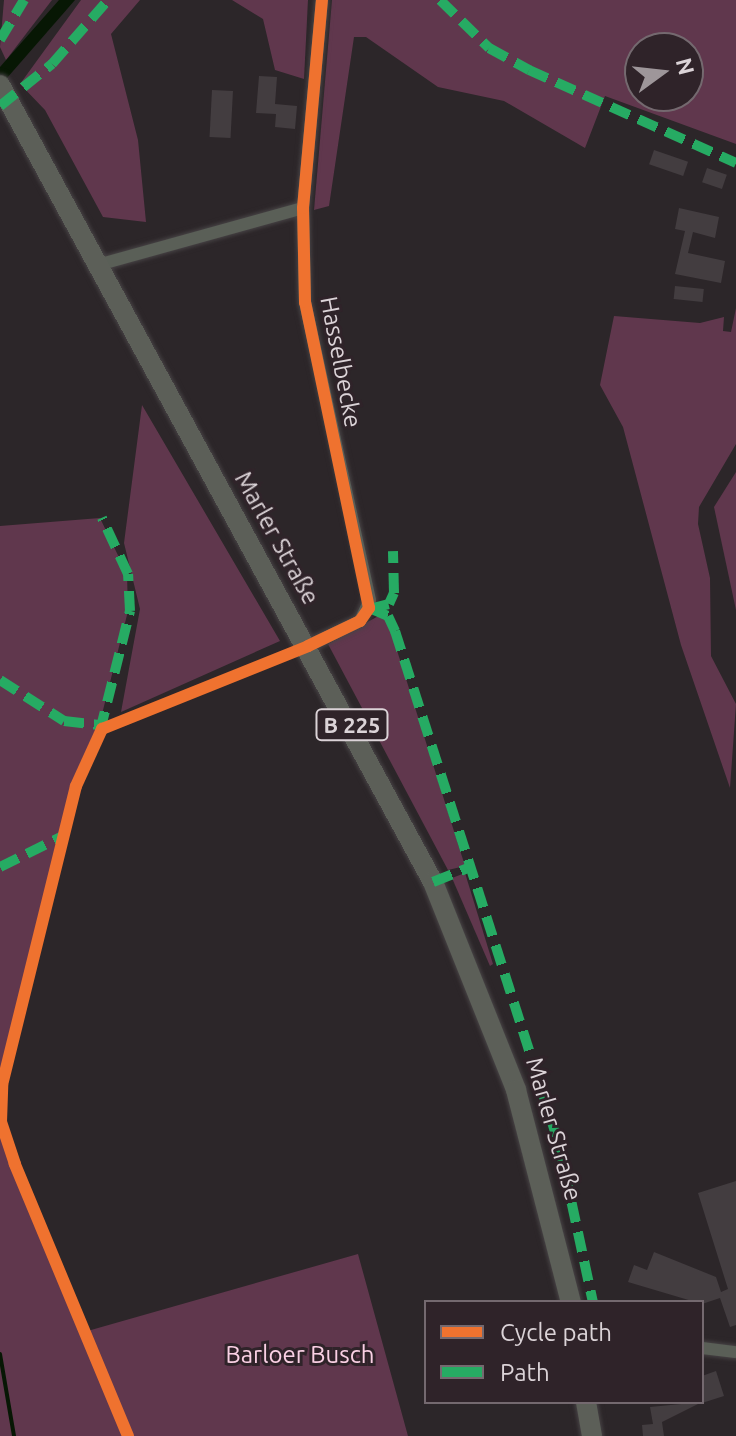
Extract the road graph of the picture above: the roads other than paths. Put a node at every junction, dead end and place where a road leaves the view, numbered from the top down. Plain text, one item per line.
1 (322, 0) edge
2 (0, 85) edge
3 (303, 208) junction
4 (94, 266) junction
5 (308, 646) junction
6 (571, 1300) edge
7 (704, 1348) edge
8 (736, 1352) edge
9 (586, 1404) edge
10 (592, 1436) edge

1 - 3 street, Hasselbecke
2 - 4 main road, Marler Straße / B 225
3 - 4 street
3 - 5 street, Hasselbecke
4 - 5 main road, Marler Straße / B 225
5 - 6 main road, Marler Straße / B 225
7 - 8 street
9 - 10 main road

